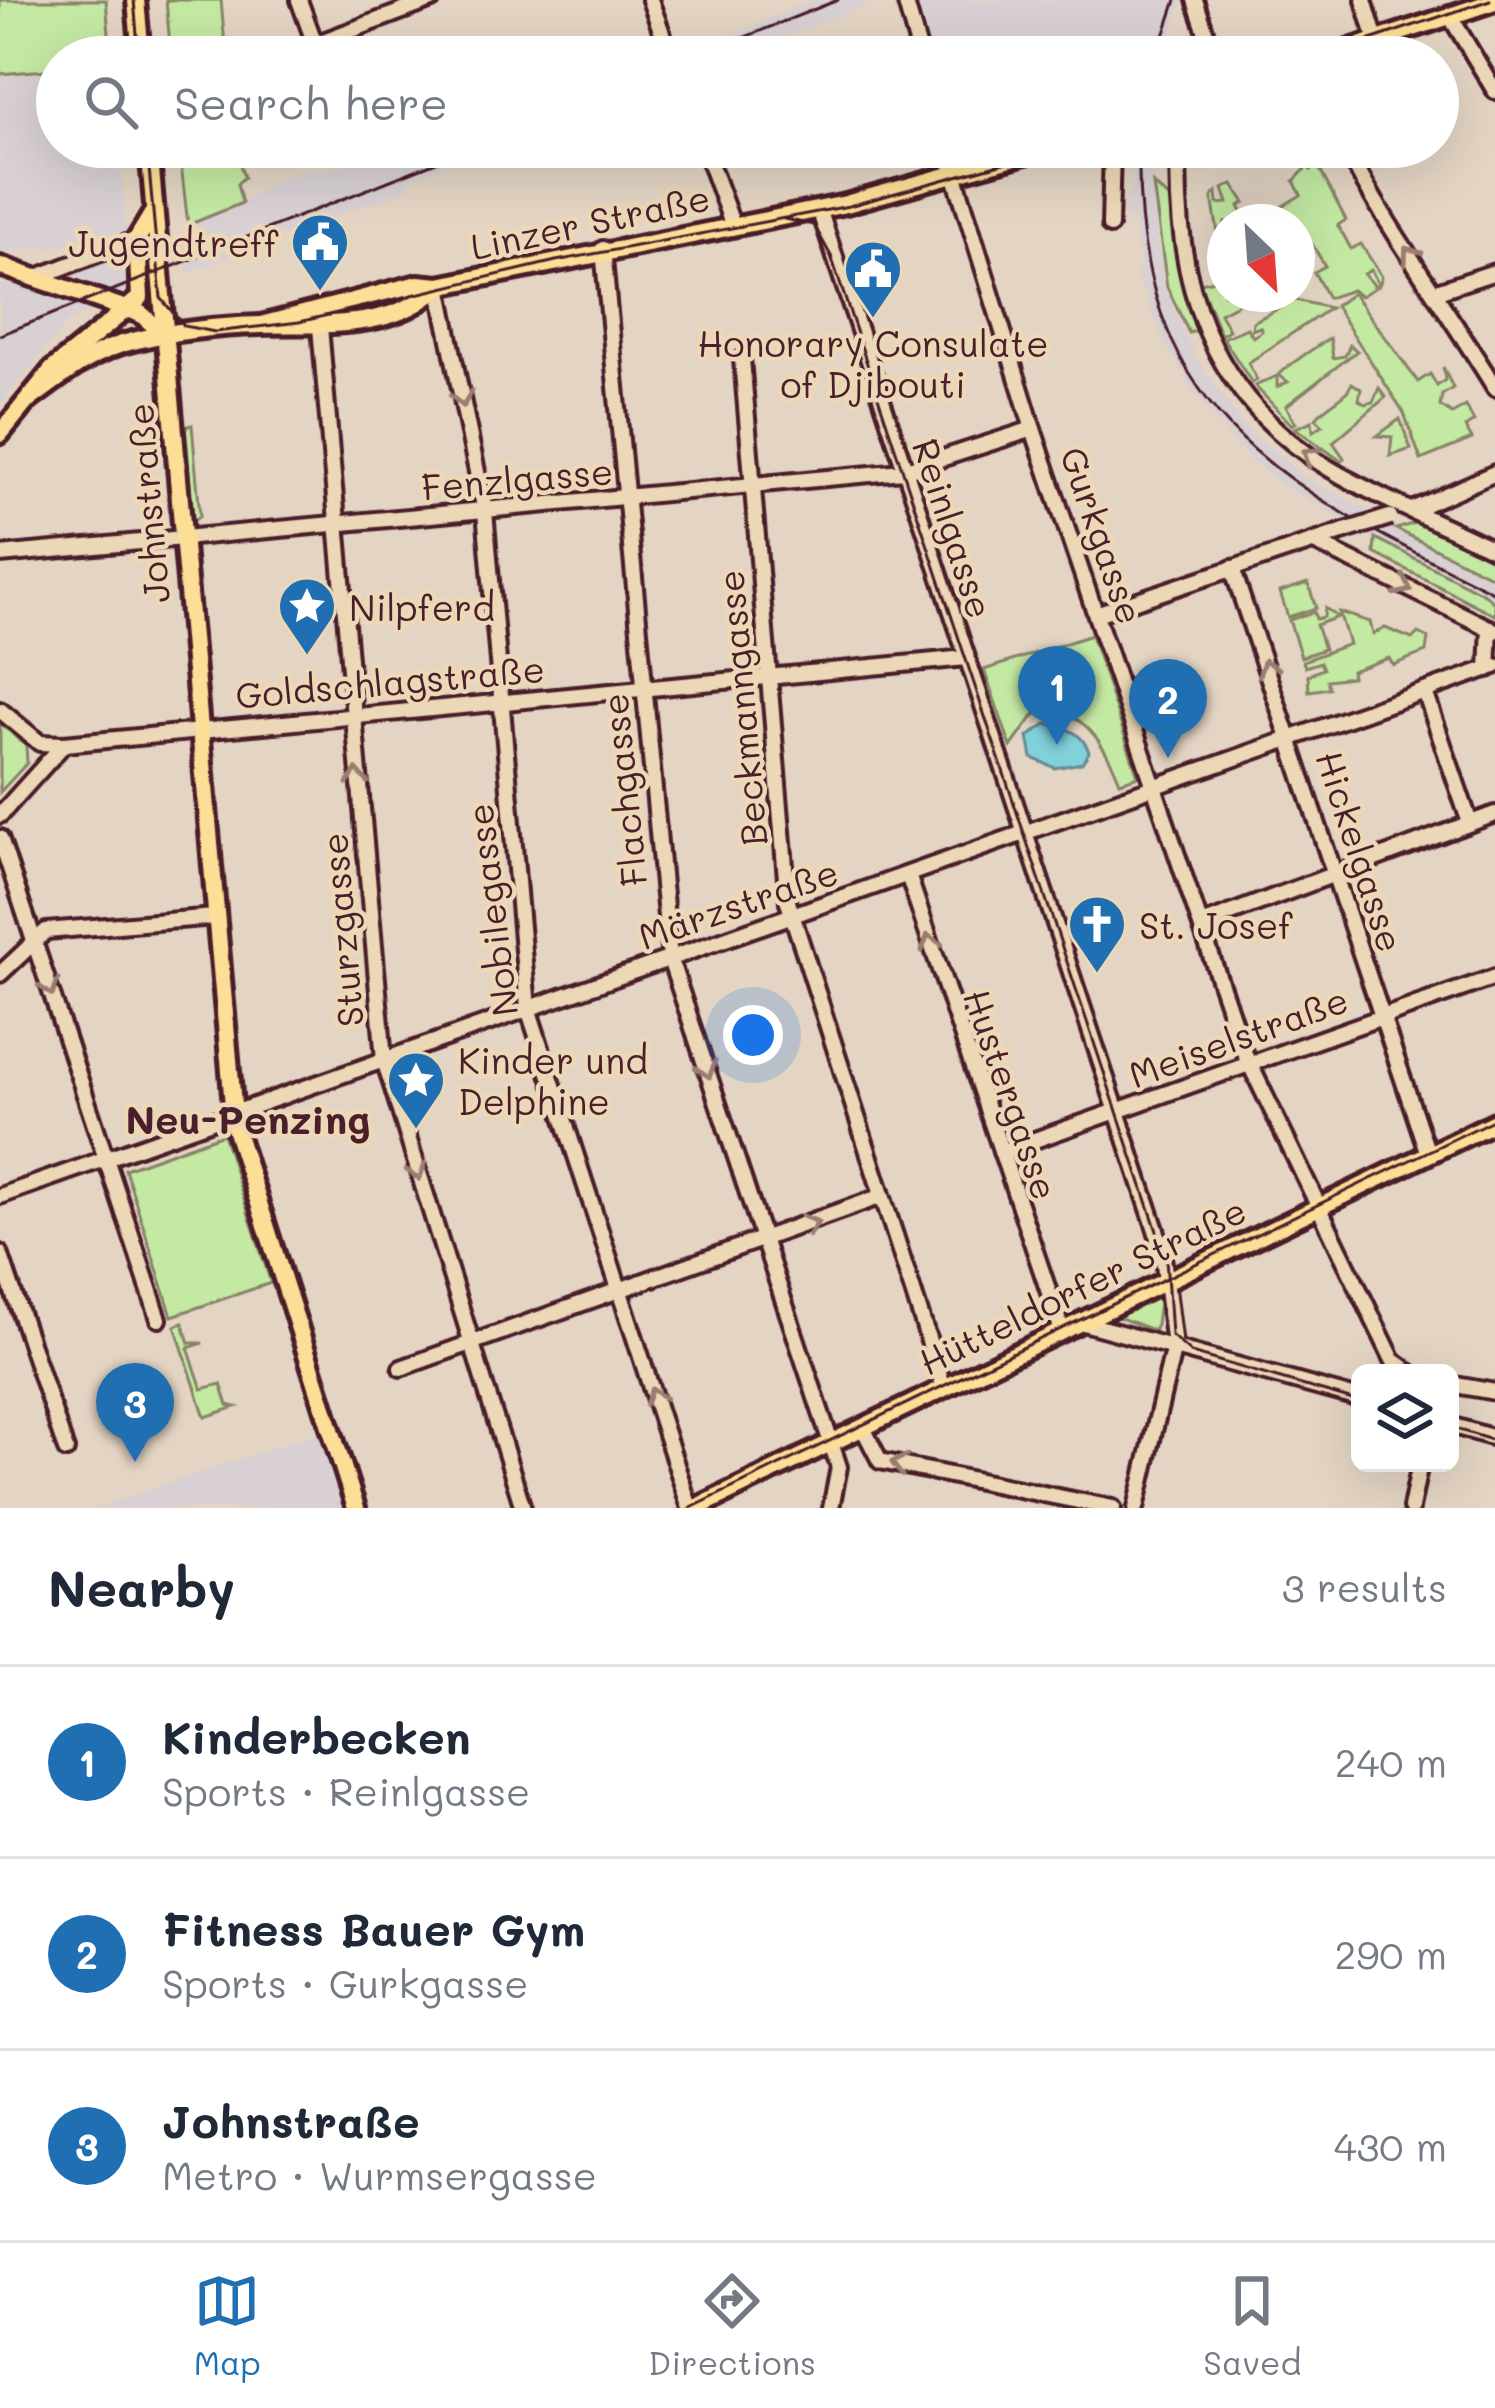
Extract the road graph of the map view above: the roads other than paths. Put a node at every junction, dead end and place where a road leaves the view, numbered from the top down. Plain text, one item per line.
1 (136, 0) edge
2 (299, 0) edge
3 (432, 0) edge
4 (650, 0) edge
5 (905, 0) edge
6 (1195, 0) edge
7 (1364, 0) edge
8 (1495, 2) edge
9 (1450, 16) junction
10 (139, 36) edge
11 (312, 36) edge
12 (336, 36) edge
13 (663, 36) edge
14 (915, 36) edge
15 (1207, 36) edge
16 (1375, 36) edge
17 (1388, 36) edge
18 (1495, 91) edge
19 (151, 168) edge
20 (712, 168) edge
21 (951, 168) edge
22 (977, 168) edge
23 (1110, 168) edge
24 (1179, 168) edge
25 (1356, 168) edge
26 (953, 175) junction
27 (819, 209) junction
28 (154, 210) junction
29 (733, 226) junction
30 (1110, 226) dead end
31 (137, 239) junction
32 (603, 249) junction
33 (0, 266) edge
34 (1495, 272) edge
35 (40, 276) junction
36 (439, 286) junction
37 (1437, 291) junction
38 (127, 309) junction
39 (261, 325) junction
40 (320, 327) junction
41 (166, 336) junction
42 (742, 359) dead end
43 (1495, 388) edge
44 (29, 400) junction
45 (1034, 429) junction
46 (0, 434) edge
47 (904, 471) junction
48 (1495, 473) edge
49 (752, 487) junction
50 (627, 498) junction
51 (1414, 509) junction
52 (485, 511) junction
53 (337, 525) junction
54 (184, 538) junction
55 (1314, 542) junction
56 (1495, 550) edge
57 (0, 555) edge
58 (1232, 568) junction
59 (1099, 613) junction
60 (1492, 630) edge
61 (966, 658) junction
62 (1491, 667) edge
63 (769, 675) junction
64 (643, 689) junction
65 (1425, 692) junction
66 (499, 702) junction
67 (0, 710) edge
68 (352, 715) junction
69 (199, 728) junction
70 (1293, 740) junction
71 (64, 744) junction
72 (1156, 788) junction
73 (1495, 814) edge
74 (0, 815) edge
75 (1470, 823) junction
76 (1024, 834) junction
77 (0, 838) edge
78 (1336, 872) junction
79 (908, 875) junction
80 (214, 916) junction
81 (791, 917) junction
82 (1202, 924) junction
83 (33, 938) junction
84 (670, 959) junction
85 (0, 974) edge
86 (1495, 976) edge
87 (528, 1008) junction
88 (1384, 1016) junction
89 (384, 1060) junction
90 (1256, 1062) junction
91 (1117, 1111) junction
92 (233, 1114) junction
93 (1495, 1122) edge
94 (1000, 1152) junction
95 (1428, 1154) junction
96 (106, 1158) junction
97 (0, 1196) edge
98 (882, 1196) junction
99 (1319, 1208) junction
100 (761, 1240) junction
101 (0, 1253) edge
102 (1168, 1280) junction
103 (621, 1290) junction
104 (160, 1319) dead end
105 (1080, 1322) junction
106 (1062, 1330) junction
107 (470, 1344) junction
108 (1174, 1346) junction
109 (1402, 1364) edge
110 (401, 1368) dead end
111 (1459, 1386) edge
112 (944, 1388) junction
113 (1495, 1392) edge
114 (1351, 1396) edge
115 (863, 1428) junction
116 (1459, 1428) edge
117 (1495, 1438) edge
118 (829, 1445) junction
119 (66, 1450) dead end
120 (1418, 1472) edge
121 (1095, 1506) edge
122 (356, 1508) edge
123 (523, 1508) edge
124 (693, 1508) edge
125 (831, 1508) edge
126 (1113, 1508) edge
127 (1136, 1508) edge
128 (1411, 1508) edge

1 - 10 main road
2 - 11 street
3 - 12 street
4 - 13 street
5 - 14 street
6 - 15 street
7 - 16 street
8 - 9 main road
9 - 17 main road
9 - 18 street
19 - 28 main road, Johnstraße
20 - 29 street
21 - 26 street, Gurkgasse
22 - 26 main road, Linzer Straße
23 - 30 street
51 -> 24 street
37 -> 25 street
26 - 27 main road, Linzer Straße
26 - 45 street, Gurkgasse
27 - 29 main road, Linzer Straße
27 - 47 street, Reinlgasse
28 - 31 main road
28 - 41 main road, Johnstraße
29 - 32 main road, Linzer Straße
31 - 35 street
31 - 38 main road
32 - 36 main road, Linzer Straße
32 - 50 street, Flachgasse
33 - 35 main road
34 - 37 street
35 - 38 main road
36 - 39 main road, Linzer Straße
36 - 40 main road, Linzer Straße
36 -> 52 street, Nobilegasse
37 - 43 street
38 - 41 main road
38 - 44 main road
39 - 40 main road, Linzer Straße
39 - 41 main road, Linzer Straße
40 - 53 street, Sturzgasse
41 - 44 main road, Linzer Straße
41 - 54 main road, Johnstraße
42 - 49 street, Beckmanngasse
44 - 46 main road
45 - 47 street, Fenzlgasse
45 - 59 street, Gurkgasse
47 - 49 street, Fenzlgasse
47 - 61 street, Reinlgasse
48 - 51 street
49 - 50 street, Fenzlgasse
49 - 63 street, Beckmanngasse
50 - 52 street, Fenzlgasse
50 - 64 street, Flachgasse
51 - 55 street, bridge
51 - 56 street
52 - 53 street, Fenzlgasse
52 - 66 street, Nobilegasse
53 - 54 street, Fenzlgasse
53 - 68 street, Sturzgasse
54 - 57 street, Fenzlgasse
54 - 69 main road, Johnstraße
55 - 58 street
55 -> 60 street
58 - 59 street
70 -> 58 street, Hickelgasse
59 - 72 street, Gurkgasse
60 - 62 street
61 - 63 street, Goldschlagstraße
61 - 76 street, Reinlgasse
62 - 65 street, Märzstraße
63 - 64 street, Goldschlagstraße
63 - 81 street, Beckmanngasse
64 - 66 street, Goldschlagstraße
64 - 84 street, Flachgasse
65 - 70 street, Märzstraße
65 - 75 street
66 - 68 street, Goldschlagstraße
66 - 87 street, Nobilegasse
67 - 71 street, Goldschlagstraße
68 - 69 street, Goldschlagstraße
89 -> 68 street, Sturzgasse
69 - 71 street, Goldschlagstraße
69 - 80 main road, Johnstraße
70 - 72 street, Märzstraße
70 - 78 street, Hickelgasse
71 - 74 street
72 - 76 street, Märzstraße
72 - 82 street, Gurkgasse
73 - 75 street
75 - 78 street
76 - 79 street, Märzstraße
76 - 91 street, Reinlgasse
77 - 83 street
78 - 82 street
78 - 88 street, Hickelgasse
79 - 81 street, Märzstraße
94 -> 79 street, Hustergasse
80 - 83 street
80 - 92 main road, Johnstraße
81 - 84 street, Märzstraße
81 - 98 street, Beckmanngasse
82 - 90 street, Gurkgasse
83 - 85 street
83 -> 96 street
84 - 87 street, Märzstraße
84 -> 100 street, Flachgasse
86 - 88 street, Meiselstraße
87 - 89 street, Märzstraße
87 - 103 street, Nobilegasse
88 - 90 street, Meiselstraße
88 - 95 street, Hickelgasse
89 - 92 street, Märzstraße
89 -> 107 street, Sturzgasse
90 - 91 street, Meiselstraße
90 - 99 street, Gurkgasse
91 - 94 street, Meiselstraße
91 - 102 street, Reinlgasse
92 - 96 street, Märzstraße
92 - 122 main road, Johnstraße
93 - 95 main road, Hütteldorfer Straße
94 - 106 street, Hustergasse
95 - 99 main road, Hütteldorfer Straße
96 - 97 street, Märzstraße
96 - 104 street
100 -> 98 street
98 - 112 street, Beckmanngasse
99 - 102 main road, Hütteldorfer Straße
99 - 109 street, Gurkgasse
100 - 103 street
100 - 118 street, Flachgasse
101 - 119 street
102 - 105 main road, Hütteldorfer Straße
102 - 108 street, Reinlgasse
103 - 107 street
124 -> 103 street, Nobilegasse
105 - 106 main road, Hütteldorfer Straße
105 - 108 street
106 - 112 main road, Hütteldorfer Straße
107 - 110 street
107 - 123 street, Sturzgasse
108 - 114 street
108 - 127 street, Reinlgasse
111 - 113 street
112 - 115 main road, Hütteldorfer Straße
115 - 118 main road, Hütteldorfer Straße
121 -> 115 street
116 - 117 street
118 - 124 main road, Hütteldorfer Straße
118 - 125 street, Flachgasse
120 - 128 street
121 - 126 street

